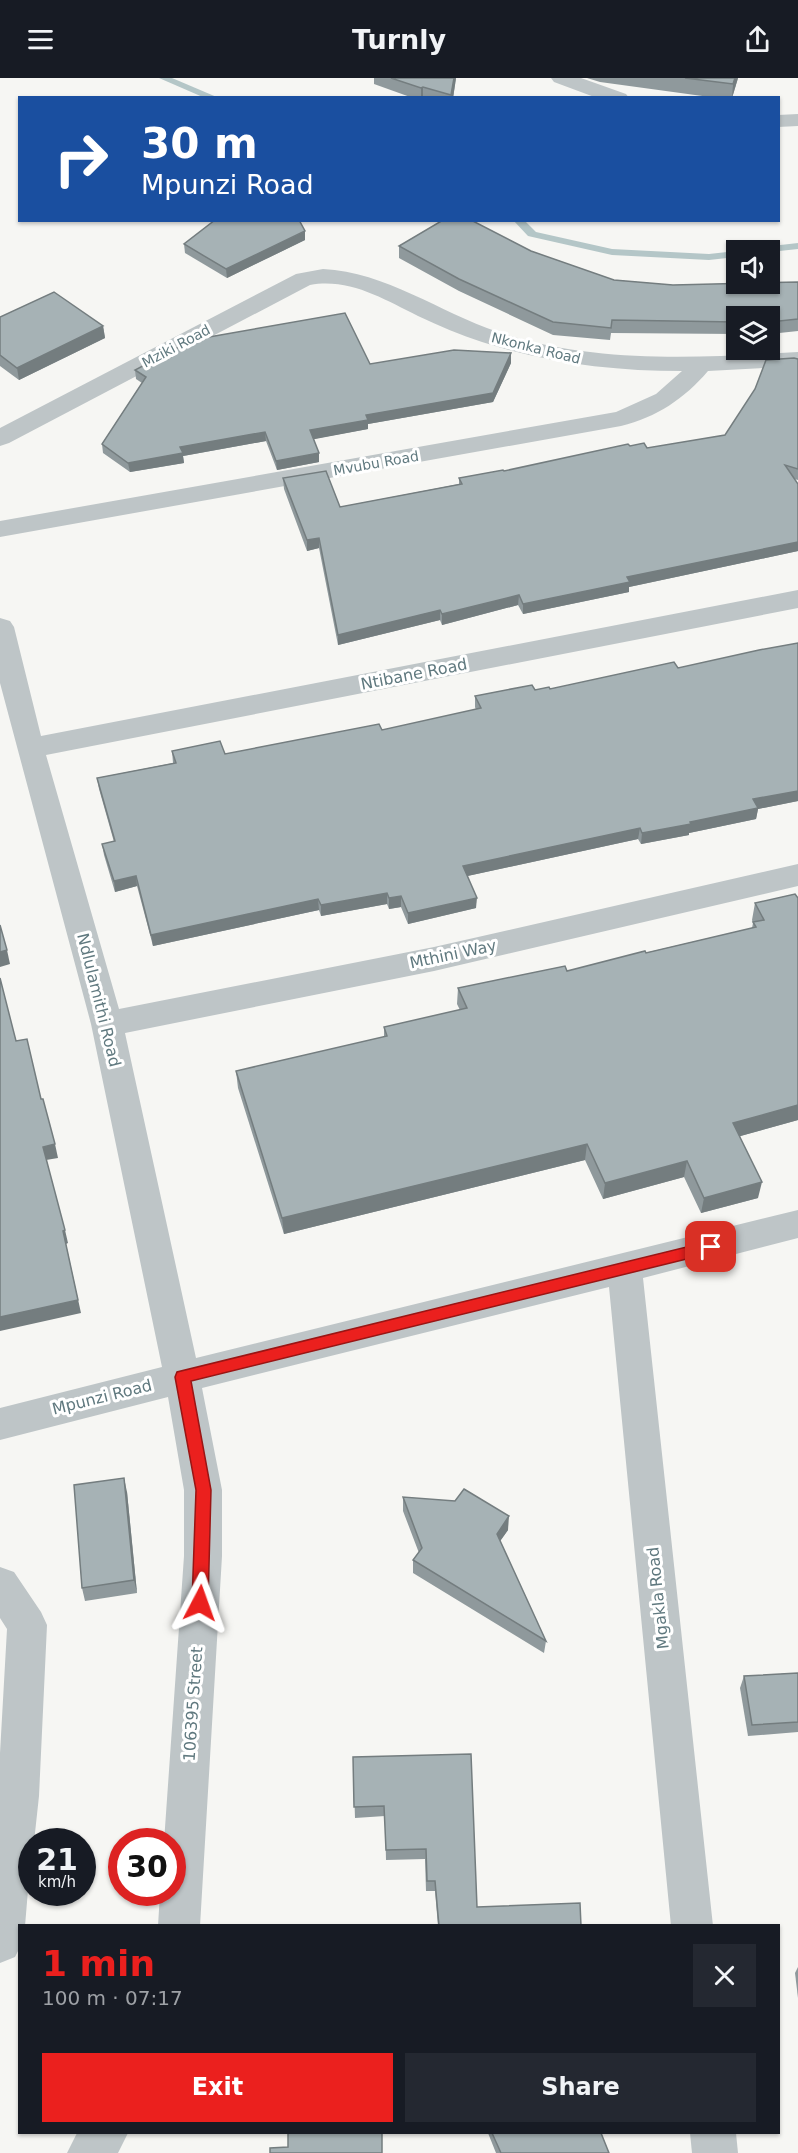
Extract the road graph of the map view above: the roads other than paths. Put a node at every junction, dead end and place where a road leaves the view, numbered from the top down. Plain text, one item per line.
1 (561, 78) edge
2 (612, 96) edge
3 (798, 120) edge
4 (780, 121) edge
5 (358, 279) joint
6 (798, 360) edge
7 (700, 365) junction
8 (0, 438) edge
9 (0, 529) edge
10 (798, 599) edge
11 (0, 627) edge
12 (30, 748) junction
13 (798, 875) edge
14 (107, 1024) junction
15 (798, 1224) edge
16 (625, 1270) junction
17 (182, 1377) junction
18 (0, 1424) edge
19 (0, 1585) edge
20 (179, 1924) edge
21 (692, 1924) edge
22 (0, 1942) edge
23 (104, 2134) edge
24 (713, 2134) edge
25 (90, 2153) edge
26 (715, 2153) edge

1 - 2 street
3 - 4 street
5 - 7 street, Nkonka Road
5 - 8 street, Mziki Road
6 - 7 street, Nkonka Road
7 - 9 street, Mvubu Road
10 - 12 street, Ntibane Road
11 - 12 street, Ndlulamithi Road
12 - 14 street, Ndlulamithi Road
13 - 14 street, Mthini Way
14 - 17 street, Ndlulamithi Road
15 - 16 street, Mpunzi Road
16 - 17 street, Mpunzi Road
16 - 21 street, Mgakla Road
17 - 18 street, Mpunzi Road
17 - 20 street, 106395 Street
19 - 22 street
23 - 25 street
24 - 26 street

